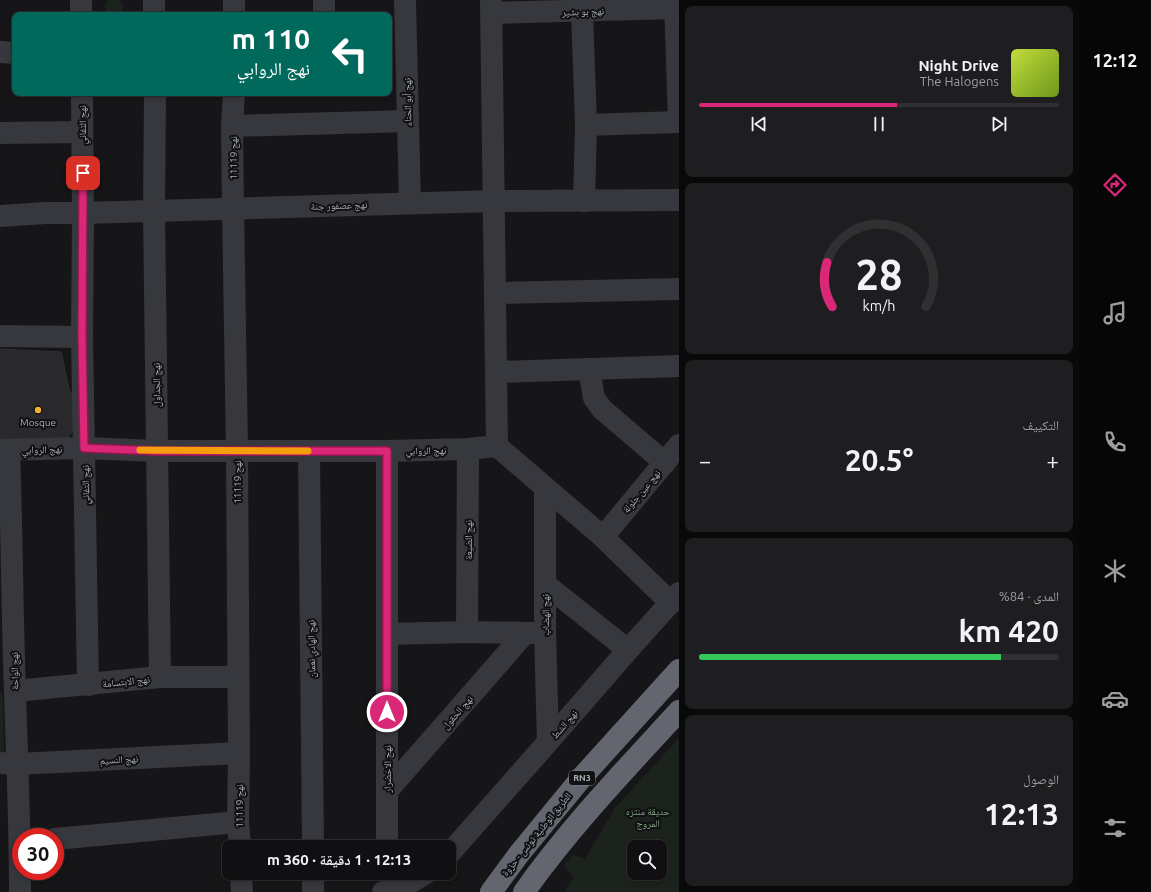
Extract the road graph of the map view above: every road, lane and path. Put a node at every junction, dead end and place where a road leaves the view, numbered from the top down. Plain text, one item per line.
1 (81, 0) edge
2 (154, 0) edge
3 (234, 0) edge
4 (324, 0) edge
5 (405, 0) edge
6 (675, 4) edge
7 (491, 7) edge
8 (582, 11) junction
9 (82, 12) edge
10 (154, 12) edge
11 (234, 12) edge
12 (324, 12) edge
13 (397, 51) edge
14 (0, 52) edge
15 (12, 53) edge
16 (82, 96) edge
17 (155, 96) edge
18 (234, 96) edge
19 (408, 121) junction
20 (679, 122) edge
21 (586, 125) junction
22 (232, 126) junction
23 (82, 132) junction
24 (0, 133) edge
25 (679, 200) edge
26 (494, 201) junction
27 (584, 201) junction
28 (410, 203) junction
29 (233, 208) junction
30 (154, 211) junction
31 (83, 213) junction
32 (0, 216) edge
33 (679, 289) edge
34 (496, 293) junction
35 (0, 336) edge
36 (82, 336) junction
37 (679, 366) edge
38 (589, 369) junction
39 (497, 372) junction
40 (497, 446) junction
41 (679, 446) edge
42 (84, 448) junction
43 (468, 449) junction
44 (5, 450) edge
45 (237, 450) junction
46 (157, 451) junction
47 (309, 451) junction
48 (387, 451) junction
49 (665, 463) junction
50 (545, 488) junction
51 (6, 537) edge
52 (603, 537) junction
53 (545, 584) junction
54 (675, 598) edge
55 (6, 620) edge
56 (467, 632) junction
57 (535, 633) junction
58 (387, 634) junction
59 (628, 650) junction
60 (679, 670) edge
61 (160, 677) junction
62 (238, 677) junction
63 (88, 685) junction
64 (15, 691) junction
65 (679, 711) edge
66 (548, 742) junction
67 (239, 753) junction
68 (9, 763) edge
69 (387, 791) junction
70 (238, 822) junction
71 (19, 828) edge
72 (64, 838) edge
73 (239, 840) edge
74 (313, 840) edge
75 (387, 840) edge
76 (456, 846) edge
77 (20, 880) edge
78 (241, 880) edge
79 (313, 880) edge
80 (414, 880) edge
81 (385, 885) edge
82 (20, 892) edge
83 (242, 892) edge
84 (313, 892) edge
85 (491, 892) edge
86 (524, 892) edge

1 - 9 street
2 - 10 street
3 - 11 street
4 - 12 street
5 - 13 street, نهج أبو الحناء
6 - 8 street, نهج بو بشير
6 - 20 street
7 - 8 street, نهج بو بشير
7 - 26 street
8 - 21 street
13 - 19 street, نهج أبو الحناء
14 - 15 street
16 - 23 street, نهج التفاني
17 - 30 street, نهج الجداول
18 - 22 street, نهج 11119
19 - 22 street
19 - 28 street, نهج أبو الحناء
20 - 21 street
21 - 27 street
22 - 29 street, نهج 11119
23 - 24 street
23 - 31 street, نهج التفاني
25 - 27 street, نهج عصفور جنة
26 - 27 street, نهج عصفور جنة
26 - 28 street, نهج عصفور جنة
26 - 34 street
28 - 29 street, نهج عصفور جنة
29 - 30 street, نهج عصفور جنة
29 - 45 street, نهج 11119
30 - 31 street, نهج عصفور جنة
30 - 46 street, نهج الجداول
31 - 32 street, نهج عصفور جنة
31 - 36 street, نهج التفاني
33 - 34 street
34 - 39 street
35 - 36 street
36 - 42 street, نهج التفاني
37 - 38 street
38 - 39 street
38 - 49 street
39 - 40 street
40 - 43 street, نهج الروابي
40 - 50 street
41 - 49 street, نهج عين جلولة
42 - 44 street, نهج الروابي
42 - 46 street, نهج الروابي
42 - 63 street, نهج التفاني
43 - 48 street, نهج الروابي
43 - 56 street, نهج الضيعة
44 - 51 street, نهج الواحة
45 - 46 street, نهج الروابي
45 - 47 street, نهج الروابي
45 - 62 street, نهج 11119
46 - 61 street, نهج الجداول
47 - 48 street, نهج الروابي
47 - 74 street, نهج الهادي نعمان
48 - 58 street, نهج الاخضرار
49 - 52 street, نهج عين جلولة
50 - 52 street
50 - 53 street, نهج الهضاب
51 - 55 street, نهج الواحة
52 - 54 street
53 - 57 street, نهج الهضاب
53 - 59 street
54 - 59 street, نهج الشط
55 - 64 street, نهج الواحة
56 - 57 street
56 - 58 street
57 - 66 street, نهج الهضاب
57 - 69 street, نهج الحقول
58 - 69 street, نهج الاخضرار
59 - 66 street, نهج الشط
60 - 85 highway, الطريق الوطنية تونس - حزوة / RN3
61 - 62 street, نهج الابتسامة
61 - 63 street, نهج الابتسامة
62 - 67 street, نهج 11119
63 - 64 street, نهج الابتسامة
64 - 68 street, نهج الواحة
65 - 86 highway, RN3
66 - 76 street, نهج الشط
67 - 68 street, نهج النسيم
67 - 70 street, نهج 11119
68 - 71 street, نهج الواحة
69 - 75 street, نهج الاخضرار
70 - 72 street
70 - 73 street, نهج 11119
77 - 82 street, نهج الواحة
78 - 83 street
79 - 84 street
80 - 81 street

